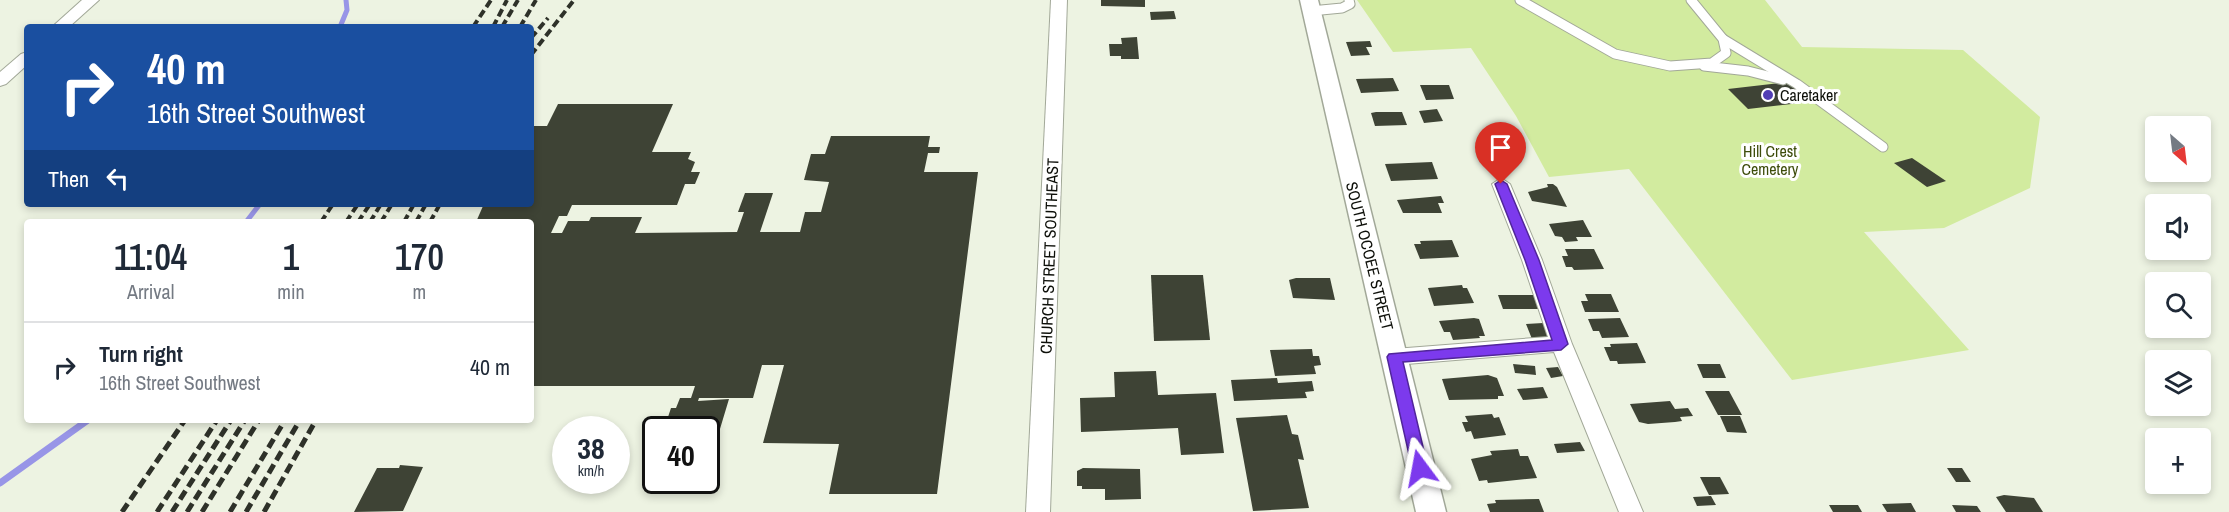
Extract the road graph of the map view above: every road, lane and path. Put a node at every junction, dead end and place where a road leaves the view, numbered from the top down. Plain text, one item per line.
1 (91, 0) edge
2 (1059, 0) edge
3 (1349, 0) edge
4 (1520, 0) edge
5 (1691, 0) edge
6 (1310, 6) edge
7 (63, 24) edge
8 (1723, 39) junction
9 (24, 60) edge
10 (1688, 64) junction
11 (0, 81) edge
12 (1797, 84) junction
13 (1883, 147) dead end
14 (1501, 184) dead end
15 (1561, 344) junction
16 (1394, 357) junction
17 (1038, 512) edge
18 (1431, 512) edge
19 (1631, 512) edge

1 - 7 street
2 - 17 street, CHURCH STREET SOUTHEAST
3 - 6 lane
4 - 10 lane
5 - 8 lane
6 - 16 street, SOUTH OCOEE STREET
8 - 10 lane
8 - 12 lane
9 - 11 street
10 - 12 lane
12 - 13 lane
14 - 15 street
15 - 16 street
15 - 19 street
16 - 18 street, SOUTH OCOEE STREET

